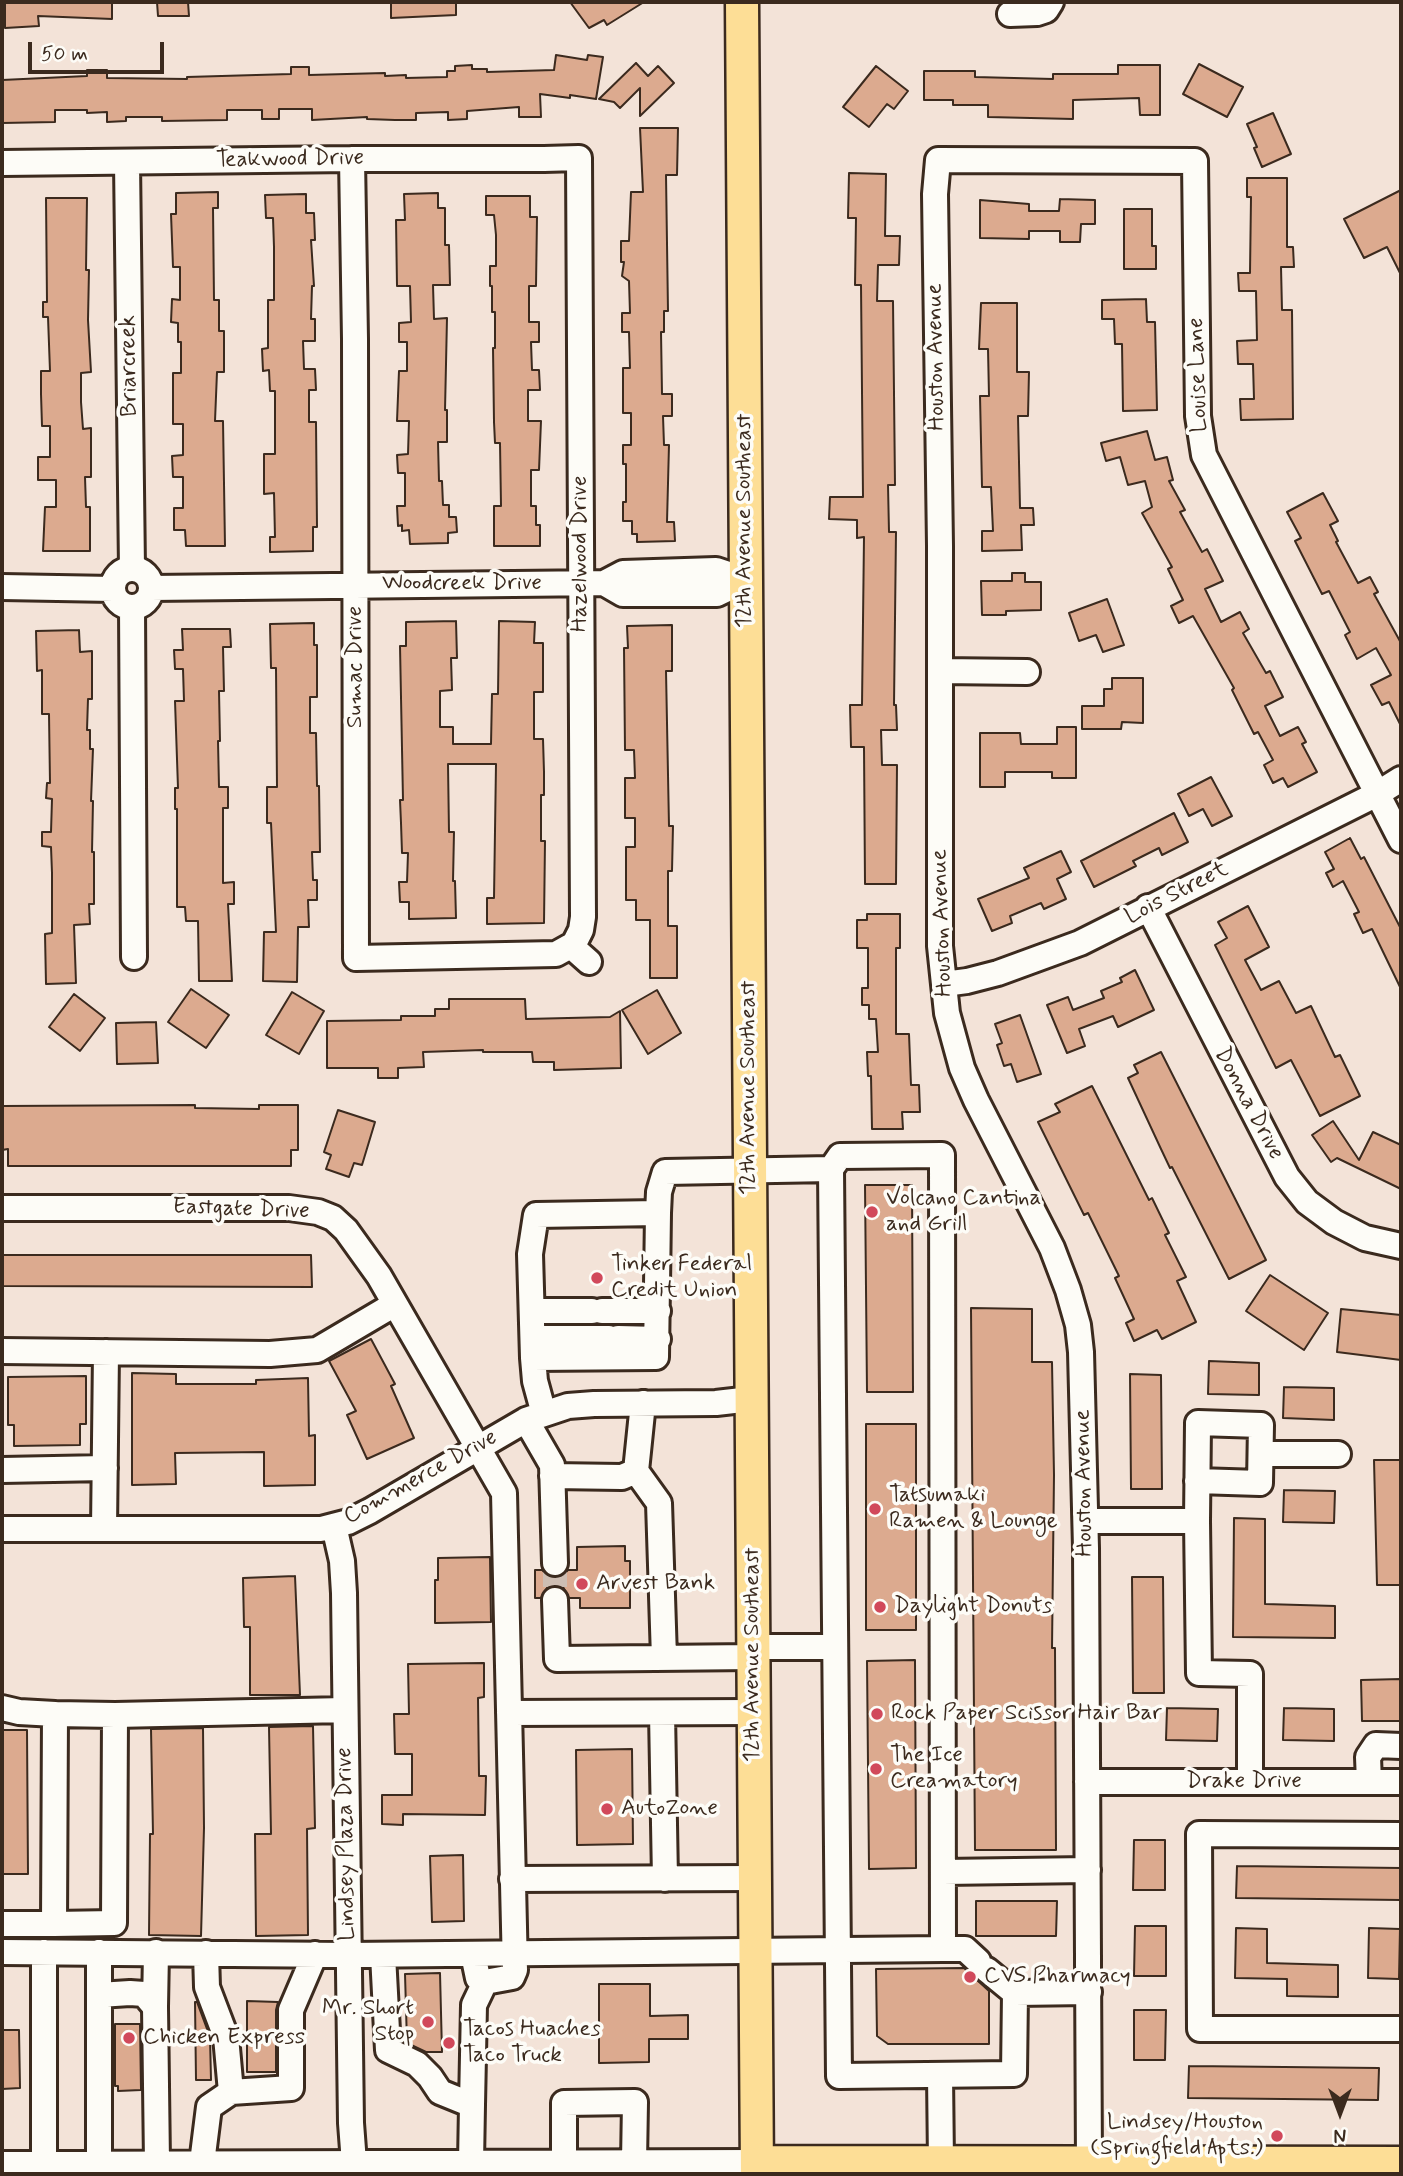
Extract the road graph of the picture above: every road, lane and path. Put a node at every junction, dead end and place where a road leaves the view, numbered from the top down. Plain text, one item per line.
1 (742, 2) edge
2 (1051, 2) edge
3 (1010, 14) dead end
4 (579, 158) joint
5 (352, 159) junction
6 (938, 160) joint
7 (127, 162) junction
8 (2, 163) edge
9 (132, 569) junction
10 (746, 580) junction
11 (593, 583) junction
12 (355, 584) junction
13 (2, 587) edge
14 (151, 588) junction
15 (113, 589) junction
16 (132, 607) junction
17 (940, 671) junction
18 (1027, 672) dead end
19 (1401, 779) edge
20 (1377, 794) junction
21 (1401, 840) edge
22 (1148, 908) junction
23 (580, 954) joint
24 (134, 957) dead end
25 (944, 984) junction
26 (831, 1169) junction
27 (749, 1170) junction
28 (2, 1208) edge
29 (657, 1213) junction
30 (1401, 1246) edge
31 (395, 1304) junction
32 (658, 1325) junction
33 (532, 1333) junction
34 (2, 1351) edge
35 (106, 1352) junction
36 (751, 1399) junction
37 (643, 1403) junction
38 (535, 1417) junction
39 (477, 1447) junction
40 (1261, 1454) junction
41 (1338, 1454) dead end
42 (105, 1468) junction
43 (2, 1470) edge
44 (636, 1471) junction
45 (552, 1476) junction
46 (1198, 1481) junction
47 (1086, 1521) junction
48 (1197, 1521) junction
49 (334, 1526) junction
50 (2, 1529) edge
51 (104, 1529) junction
52 (555, 1563) tunnel mouth
53 (555, 1600) tunnel mouth
54 (835, 1647) junction
55 (753, 1652) junction
56 (664, 1658) junction
57 (2, 1708) edge
58 (345, 1710) junction
59 (753, 1712) junction
60 (509, 1713) junction
61 (662, 1713) junction
62 (55, 1714) junction
63 (115, 1715) junction
64 (1401, 1746) edge
65 (1087, 1782) junction
66 (1250, 1782) junction
67 (1369, 1782) junction
68 (1401, 1782) edge
69 (1401, 1835) edge
70 (1088, 1870) junction
71 (943, 1872) junction
72 (665, 1878) junction
73 (754, 1878) junction
74 (512, 1880) junction
75 (2, 1924) edge
76 (54, 1924) junction
77 (943, 1949) junction
78 (838, 1951) junction
79 (2, 1952) edge
80 (44, 1952) junction
81 (99, 1952) junction
82 (156, 1952) junction
83 (755, 1952) junction
84 (206, 1953) junction
85 (316, 1954) junction
86 (473, 1954) junction
87 (514, 1954) junction
88 (348, 1955) junction
89 (383, 1955) junction
90 (485, 1982) junction
91 (1089, 1992) junction
92 (1016, 1993) junction
93 (99, 1995) junction
94 (155, 2007) junction
95 (1401, 2029) edge
96 (388, 2050) junction
97 (350, 2051) junction
98 (940, 2075) junction
99 (231, 2092) junction
100 (472, 2105) junction
101 (99, 2163) junction
102 (158, 2163) junction
103 (202, 2163) junction
104 (354, 2163) junction
105 (941, 2163) junction
106 (1089, 2163) junction
107 (1401, 2163) edge
108 (2, 2164) edge
109 (44, 2164) junction
110 (457, 2166) edge
111 (627, 2166) edge
112 (125, 2168) edge
113 (568, 2168) edge
114 (757, 2168) edge

1 - 10 main road, 12th Avenue Southeast
2 - 3 street
4 - 5 street, Teakwood Drive
4 - 11 street, Hazelwood Drive
5 - 7 street, Teakwood Drive
5 - 12 street, Sumac Drive
6 - 17 street, Houston Avenue
6 - 20 street, Louise Lane
7 - 8 street, Teakwood Drive
7 - 9 street, Briarcreek
9 - 14 street
9 - 15 street
10 - 11 street, Woodcreek Drive
10 - 27 main road, 12th Avenue Southeast
11 - 12 street, Woodcreek Drive
11 - 23 street, Hazelwood Drive
12 - 14 street, Woodcreek Drive
12 - 23 street, Sumac Drive
13 - 15 street
14 - 16 street
15 - 16 street
16 - 24 street
17 - 18 street
17 - 25 street, Houston Avenue
19 - 20 street, Lois Street
20 - 21 street, Louise Lane
20 - 22 street, Lois Street
22 - 25 street, Lois Street
22 - 30 street, Donna Drive
25 - 47 street, Houston Avenue
26 - 27 street
26 - 54 street
26 - 71 street
27 - 29 street
27 - 36 main road, 12th Avenue Southeast
28 - 31 street, Eastgate Drive
29 - 32 street
29 - 33 street
31 - 35 street
31 - 39 street, Eastgate Drive
32 - 33 street
32 - 33 street
33 - 38 street
34 - 35 street
35 - 42 street
36 - 37 street, Commerce Drive
36 - 55 main road, 12th Avenue Southeast
37 - 38 street, Commerce Drive
37 - 44 street
38 - 39 street, Commerce Drive
38 - 45 street
39 - 49 street, Commerce Drive
39 - 60 street
40 - 41 street
40 - 46 street
40 - 46 street
42 - 43 street
42 - 51 street
44 - 45 street
44 - 56 street
45 - 52 street
46 - 48 street
47 - 48 street
47 - 65 street, Houston Avenue
48 - 66 street
49 - 51 street, Commerce Drive
49 - 58 street, Lindsey Plaza Drive
50 - 51 street, Commerce Drive
53 - 56 street
54 - 55 street
54 - 78 street
55 - 56 street
55 - 59 main road, 12th Avenue Southeast
57 - 62 street
58 - 63 street
58 - 88 street, Lindsey Plaza Drive
59 - 61 street
59 - 73 main road, 12th Avenue Southeast
60 - 61 street
60 - 74 street
61 - 72 street
62 - 63 street
62 - 76 street
63 - 76 street
64 - 67 street
65 - 66 street, Drake Drive
65 - 70 street, Houston Avenue
66 - 67 street, Drake Drive
67 - 68 street, Drake Drive
69 - 95 street
70 - 71 street
70 - 91 street, Houston Avenue
71 - 77 street
72 - 73 street
72 - 74 street
73 - 83 main road, 12th Avenue Southeast
74 - 87 street
75 - 76 street
77 - 78 street
77 - 92 street
78 - 83 street
78 - 98 street
79 - 80 street
80 - 81 street
80 - 109 street
81 - 82 street
81 - 93 street
82 - 84 street
82 - 94 street
83 - 87 street
83 - 114 main road, 12th Avenue Southeast
84 - 85 street
84 - 99 street
85 - 88 street
85 - 99 street
86 - 87 street
86 - 89 street
86 - 90 street
87 - 90 street
88 - 89 street
88 - 97 street, Lindsey Plaza Drive
89 - 96 street
90 - 100 street
91 - 92 street
91 - 106 street, Houston Avenue
92 - 98 street
93 - 94 street
93 - 101 street
94 - 102 street
96 - 97 street
96 - 100 street
97 - 104 street, Lindsey Plaza Drive
98 - 105 street
99 - 103 street
100 - 110 street
101 - 109 street
101 - 112 street
102 - 103 street
102 - 112 street
103 - 104 street
104 - 110 street
105 - 106 main road
105 - 114 main road
106 - 107 main road
108 - 109 street
110 - 113 street
111 - 113 street
111 - 113 street
111 - 114 street

